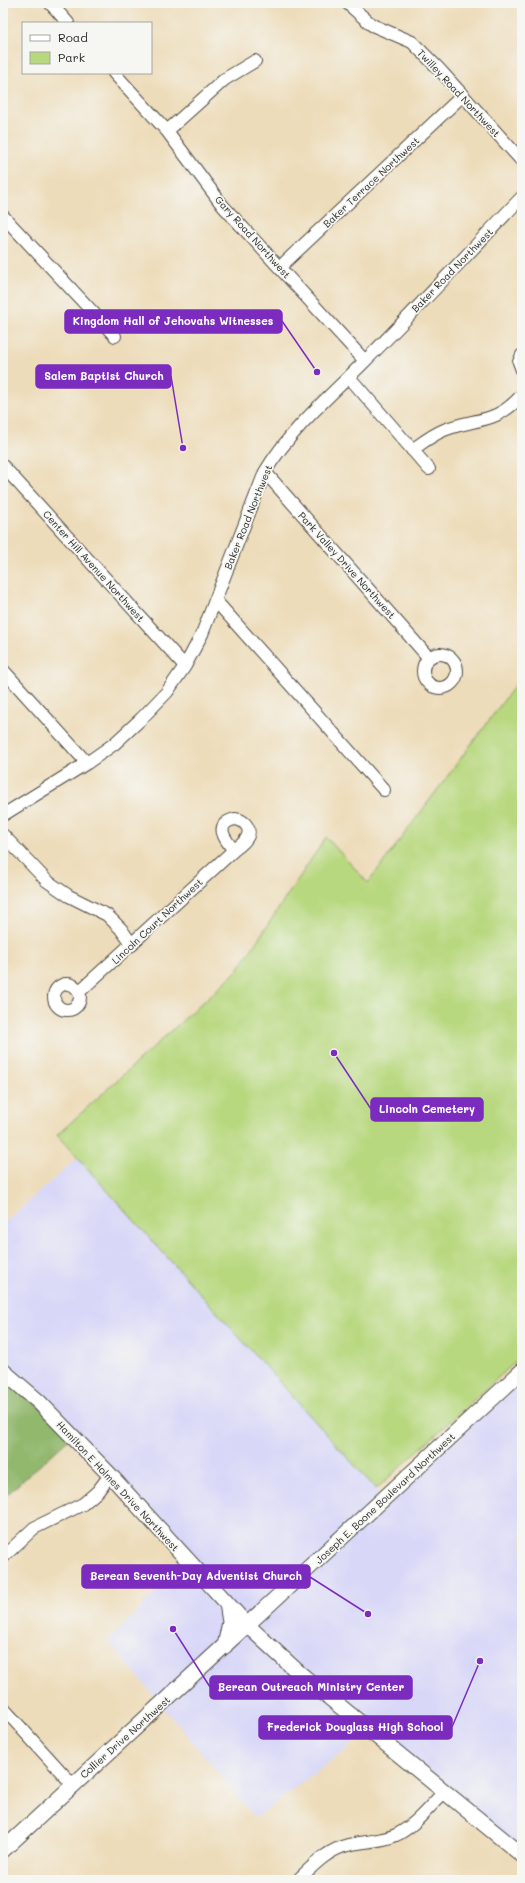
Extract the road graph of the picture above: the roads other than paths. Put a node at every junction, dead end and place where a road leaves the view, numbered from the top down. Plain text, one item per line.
1 (50, 3) edge
2 (349, 4) edge
3 (67, 22) edge
4 (254, 61) dead end
5 (115, 74) edge
6 (462, 96) junction
7 (167, 132) junction
8 (522, 161) edge
9 (522, 197) edge
10 (3, 216) edge
11 (280, 267) junction
12 (115, 336) dead end
13 (522, 355) edge
14 (365, 361) junction
15 (522, 370) edge
16 (349, 377) junction
17 (522, 395) edge
18 (412, 450) junction
19 (3, 466) edge
20 (429, 469) dead end
21 (265, 472) junction
22 (215, 600) junction
23 (429, 658) dead end
24 (185, 666) junction
25 (3, 670) edge
26 (87, 763) junction
27 (384, 790) dead end
28 (3, 815) edge
29 (3, 835) edge
30 (234, 850) dead end
31 (132, 945) junction
32 (80, 991) dead end
33 (3, 1371) edge
34 (522, 1371) edge
35 (110, 1475) junction
36 (3, 1557) edge
37 (273, 1602) junction
38 (227, 1603) junction
39 (247, 1625) junction
40 (267, 1645) junction
41 (225, 1646) junction
42 (3, 1708) edge
43 (73, 1785) junction
44 (444, 1792) junction
45 (3, 1850) edge
46 (522, 1855) edge
47 (298, 1880) edge

1 - 3 street
2 - 6 street, Twilley Road Northwest
4 - 7 street
5 - 7 street, Gary Road Northwest
6 - 8 street, Twilley Road Northwest
6 - 11 street, Baker Terrace Northwest
7 - 11 street, Gary Road Northwest
9 - 14 street, Baker Road Northwest
10 - 12 street
11 - 14 street, Gary Road Northwest
13 - 15 street
14 - 16 street, Baker Road Northwest
16 - 18 street
16 - 21 street, Baker Road Northwest
17 - 18 street
18 - 20 street
19 - 24 street, Center Hill Avenue Northwest
21 - 22 street, Baker Road Northwest
21 - 23 street, Park Valley Drive Northwest
22 - 24 street, Baker Road Northwest
22 - 27 street
24 - 26 street, Baker Road Northwest
25 - 26 street
26 - 28 street, Baker Road Northwest
29 - 31 street
30 - 31 street, Lincoln Court Northwest
31 - 32 street, Lincoln Court Northwest
33 - 35 main road, Hamilton E Holmes Drive Northwest
34 - 37 main road, Joseph E. Boone Boulevard Northwest
35 - 36 street
35 - 38 main road, Hamilton E Holmes Drive Northwest
37 - 38 main road
37 - 39 main road, Joseph E. Boone Boulevard Northwest
37 - 40 main road
38 - 39 main road, Hamilton E Holmes Drive Northwest
38 - 41 main road
39 - 40 main road, Hamilton E Holmes Drive Northwest
39 - 41 main road, Collier Drive Northwest
40 - 41 main road
40 - 44 main road, Hamilton E Holmes Drive Northwest
41 - 43 main road, Collier Drive Northwest
42 - 43 street
43 - 45 main road, Collier Drive Northwest
44 - 46 main road, Hamilton E Holmes Drive Northwest
44 - 47 street

